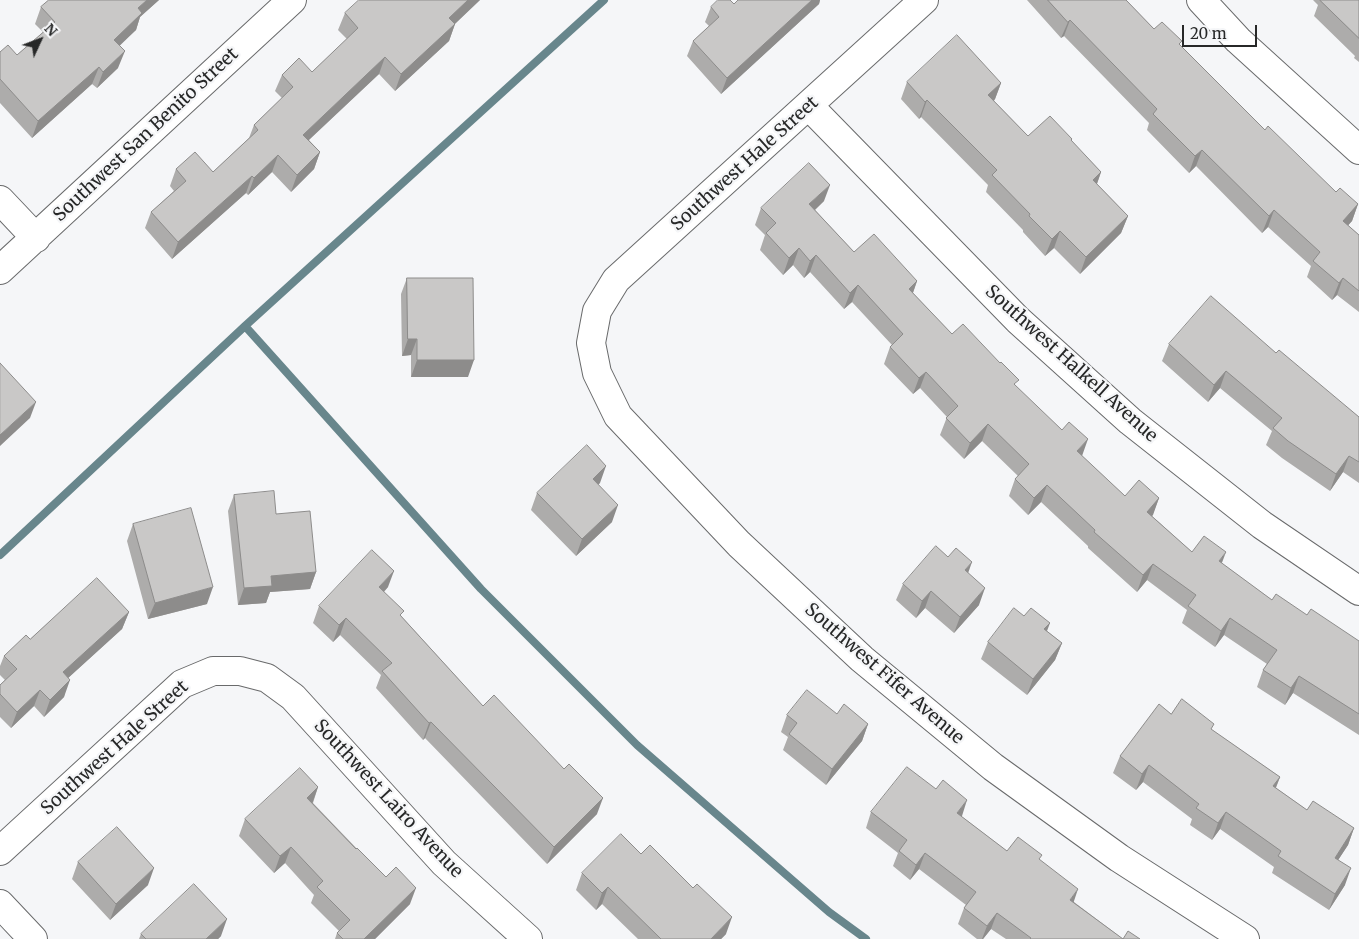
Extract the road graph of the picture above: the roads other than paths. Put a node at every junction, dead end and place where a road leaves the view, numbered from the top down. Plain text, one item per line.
1 (292, 0) edge
2 (924, 0) edge
3 (1201, 0) edge
4 (809, 106) junction
5 (1359, 150) edge
6 (0, 200) edge
7 (36, 238) junction
8 (0, 270) edge
9 (591, 343) joint
10 (1359, 591) edge
11 (240, 671) joint
12 (0, 851) edge
13 (0, 904) edge
14 (33, 939) edge
15 (528, 939) edge
16 (1245, 939) edge

1 - 7 street, Southwest San Benito Street
2 - 4 street, Southwest Hale Street
3 - 5 street
4 - 9 street, Southwest Hale Street
4 - 10 street, Southwest Halkell Avenue
6 - 7 street
7 - 8 street, Southwest San Benito Street
9 - 16 street, Southwest Fifer Avenue
11 - 12 street, Southwest Hale Street
11 - 15 street, Southwest Lairo Avenue
13 - 14 street

